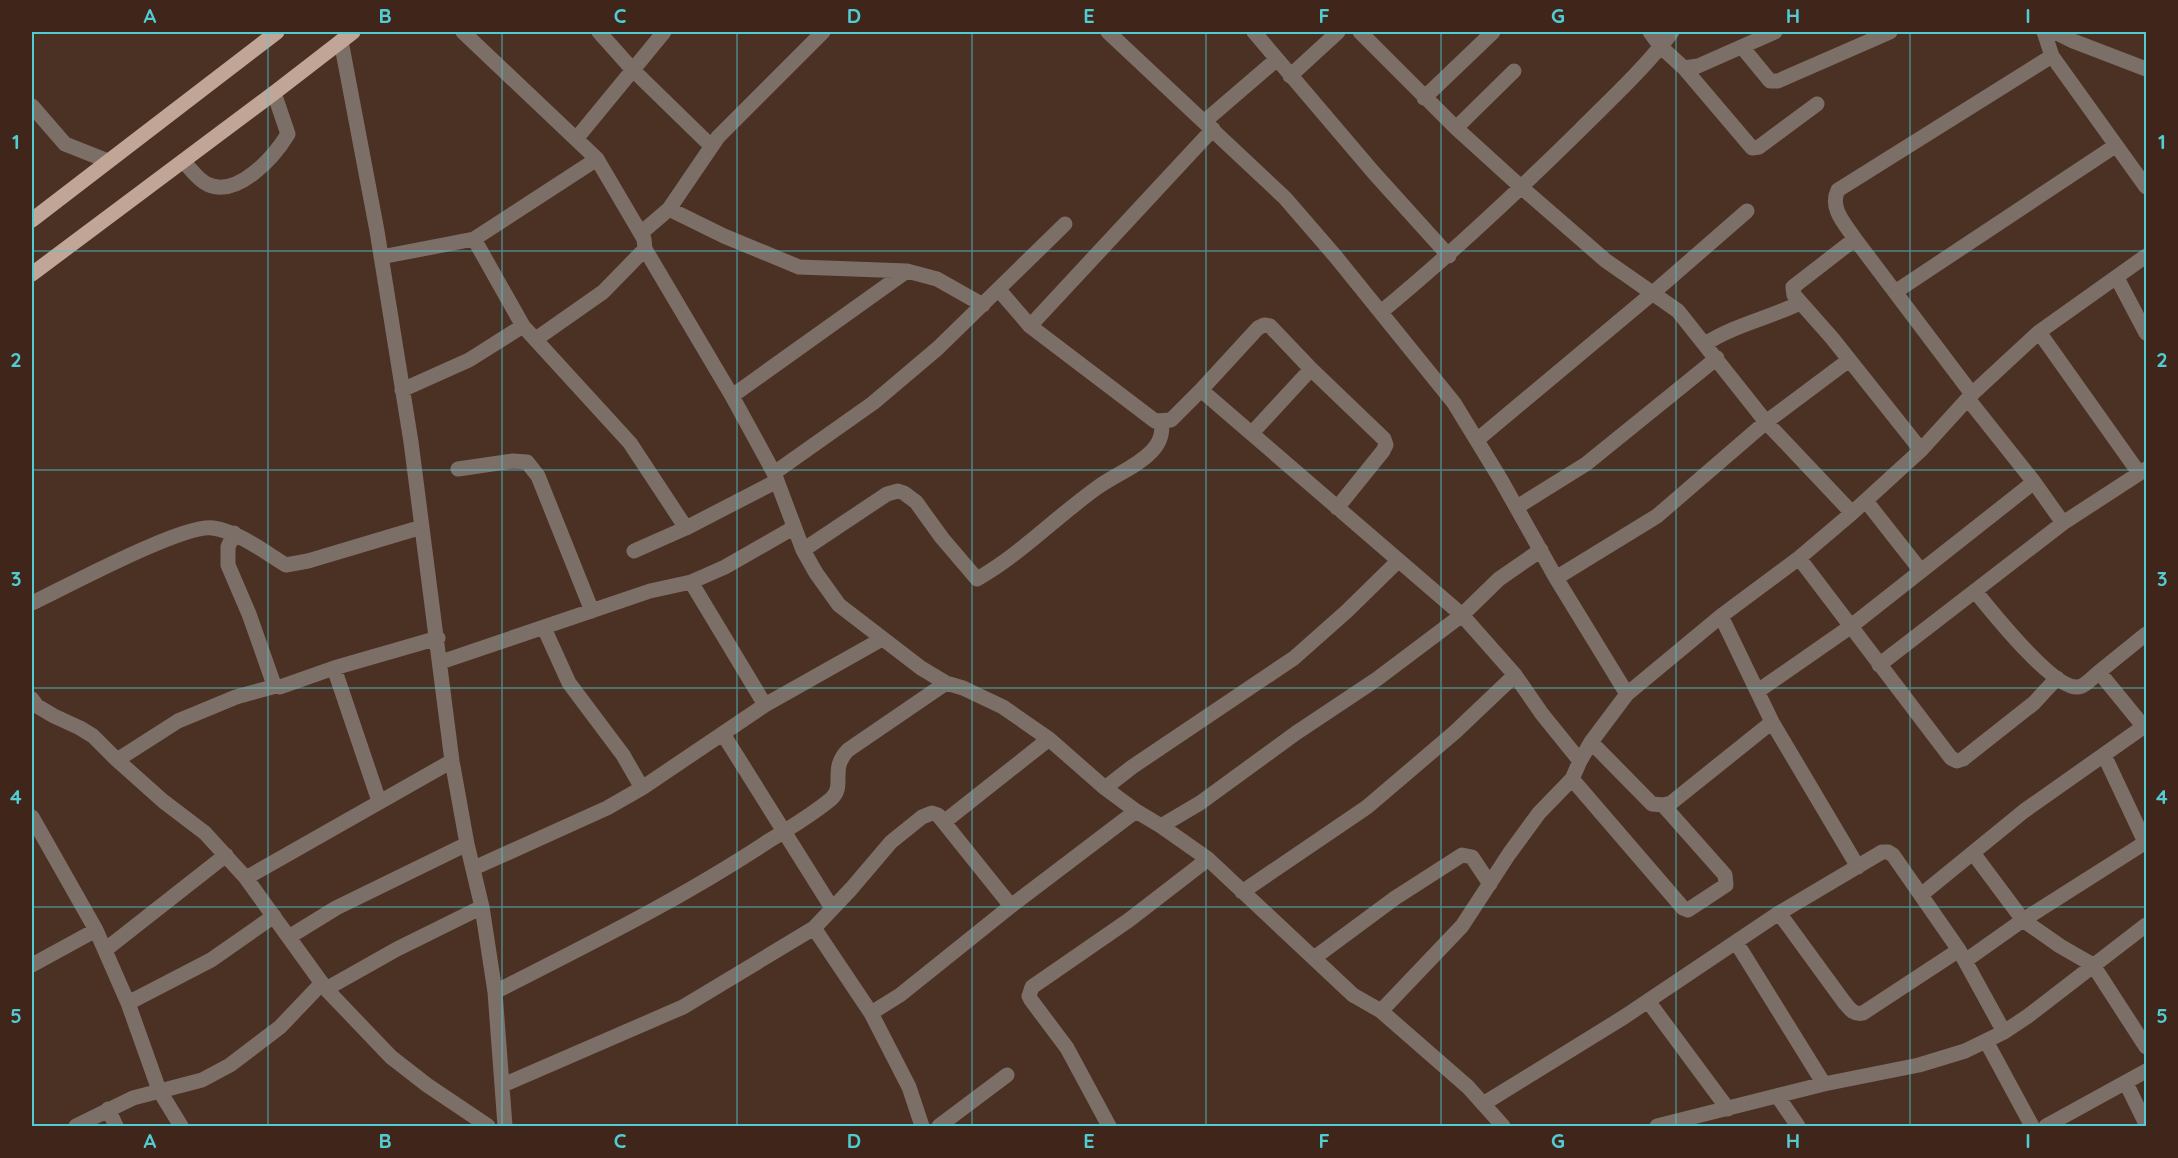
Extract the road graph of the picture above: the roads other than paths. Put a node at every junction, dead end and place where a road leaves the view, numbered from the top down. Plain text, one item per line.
1 (277, 32) edge
2 (463, 32) edge
3 (598, 32) edge
4 (664, 32) edge
5 (823, 32) edge
6 (1108, 32) edge
7 (1254, 32) edge
8 (1338, 32) edge
9 (1360, 32) edge
10 (1493, 32) edge
11 (1650, 32) edge
12 (1672, 32) edge
13 (1775, 32) edge
14 (1890, 32) edge
15 (2044, 32) edge
16 (2055, 32) edge
17 (347, 36) edge
18 (1661, 47) junction
19 (1742, 47) junction
20 (2052, 56) junction
21 (1276, 60) junction
22 (2143, 64) edge
23 (1684, 68) junction
24 (632, 69) junction
25 (1514, 72) dead end
26 (1290, 76) junction
27 (274, 93) junction
28 (1424, 98) junction
29 (1817, 104) dead end
30 (32, 106) edge
31 (1209, 125) junction
32 (1456, 128) junction
33 (576, 139) junction
34 (711, 146) junction
35 (2115, 146) junction
36 (597, 159) junction
37 (108, 161) junction
38 (183, 161) junction
39 (1521, 187) junction
40 (2146, 188) edge
41 (669, 209) junction
42 (1747, 211) dead end
43 (32, 220) edge
44 (1065, 224) dead end
45 (641, 233) junction
46 (474, 239) junction
47 (1854, 239) junction
48 (645, 249) junction
49 (1449, 256) junction
50 (2146, 256) edge
51 (381, 257) junction
52 (907, 271) junction
53 (32, 274) edge
54 (2117, 278) junction
55 (999, 290) junction
56 (1654, 292) junction
57 (1895, 292) junction
58 (1800, 303) junction
59 (983, 305) junction
60 (1381, 312) junction
61 (523, 326) junction
62 (1030, 326) junction
63 (2039, 332) junction
64 (2146, 333) edge
65 (536, 339) junction
66 (1705, 344) junction
67 (1717, 358) junction
68 (1849, 360) junction
69 (1311, 369) junction
70 (402, 390) junction
71 (1201, 390) junction
72 (732, 396) junction
73 (1970, 397) junction
74 (1162, 422) junction
75 (1766, 422) junction
76 (1252, 433) junction
77 (1477, 440) junction
78 (1921, 450) junction
79 (458, 469) dead end
80 (2143, 471) edge
81 (775, 477) junction
82 (2034, 482) junction
83 (1866, 501) junction
84 (1517, 507) junction
85 (1337, 508) junction
86 (1852, 513) junction
87 (2063, 523) junction
88 (422, 527) junction
89 (686, 528) junction
90 (793, 528) junction
91 (234, 533) junction
92 (803, 550) junction
93 (1541, 550) junction
94 (634, 551) dead end
95 (1799, 558) junction
96 (1398, 561) junction
97 (1921, 571) junction
98 (1556, 578) junction
99 (691, 582) junction
100 (1975, 591) junction
101 (32, 603) edge
102 (592, 611) junction
103 (1462, 615) junction
104 (1722, 616) junction
105 (1850, 627) junction
106 (544, 628) junction
107 (2146, 634) edge
108 (438, 638) junction
109 (882, 639) junction
110 (441, 662) junction
111 (1879, 665) junction
112 (333, 668) junction
113 (2099, 672) junction
114 (1515, 675) junction
115 (2057, 678) junction
116 (946, 683) junction
117 (276, 686) junction
118 (1758, 691) junction
119 (1626, 694) junction
120 (34, 705) edge
121 (765, 705) junction
122 (1772, 722) junction
123 (2145, 726) edge
124 (723, 734) junction
125 (1049, 739) junction
126 (1592, 742) junction
127 (2104, 755) junction
128 (117, 760) junction
129 (1580, 760) junction
130 (452, 761) junction
131 (1572, 779) junction
132 (642, 788) junction
133 (1105, 788) junction
134 (379, 801) junction
135 (1663, 805) junction
136 (1136, 811) junction
137 (32, 819) edge
138 (944, 822) junction
139 (1161, 826) junction
140 (783, 832) junction
141 (2146, 842) edge
142 (467, 844) junction
143 (1973, 853) junction
144 (226, 855) junction
145 (1208, 859) junction
146 (1858, 867) junction
147 (474, 868) junction
148 (246, 878) junction
149 (1490, 884) junction
150 (1242, 892) junction
151 (1921, 895) junction
152 (1011, 906) junction
153 (482, 907) junction
154 (832, 909) junction
155 (1779, 913) junction
156 (274, 916) junction
157 (2023, 920) junction
158 (2146, 925) edge
159 (814, 928) junction
160 (96, 930) junction
161 (289, 937) junction
162 (1736, 942) junction
163 (105, 950) junction
164 (1962, 955) junction
165 (1314, 958) junction
166 (32, 965) edge
167 (2092, 965) junction
168 (324, 986) junction
169 (495, 992) junction
170 (1648, 1001) junction
171 (128, 1004) junction
172 (1381, 1011) junction
173 (872, 1013) junction
174 (2004, 1032) junction
175 (1986, 1041) junction
176 (2146, 1047) edge
177 (2146, 1071) edge
178 (1007, 1075) dead end
179 (2126, 1083) junction
180 (503, 1084) junction
181 (1824, 1084) junction
182 (159, 1089) junction
183 (1778, 1097) junction
184 (1483, 1104) junction
185 (1728, 1108) junction
186 (108, 1109) junction
187 (2146, 1124) edge
188 (76, 1126) edge
189 (116, 1126) edge
190 (181, 1126) edge
191 (488, 1126) edge
192 (506, 1126) edge
193 (922, 1126) edge
194 (939, 1126) edge
195 (1109, 1126) edge
196 (1503, 1126) edge
197 (1664, 1126) edge
198 (1798, 1126) edge
199 (2032, 1126) edge
200 (2046, 1126) edge

1 - 37 main road
2 - 33 street
3 - 24 street
4 - 24 street
5 - 34 street
6 - 31 street
7 - 21 street
8 - 26 street
9 - 28 street
10 - 28 street
11 - 18 street
12 - 18 street
13 - 19 street
14 - 19 street
15 - 20 street
16 - 22 street
17 - 27 main road
17 - 51 street
18 - 23 street
18 - 39 street
19 - 23 street
20 - 35 street
20 - 47 street
21 - 26 street
21 - 31 street
23 - 29 street
24 - 33 street
24 - 34 street
25 - 32 street
26 - 49 street
27 - 38 main road
27 - 38 street
28 - 32 street
30 - 37 street
31 - 60 street
31 - 62 street
32 - 39 street
33 - 36 street
34 - 41 street
35 - 40 street
35 - 57 street
36 - 45 street
36 - 46 street
37 - 43 main road
38 - 53 main road
39 - 49 street
39 - 56 street
41 - 45 street
41 - 52 street
42 - 56 street
44 - 55 street
45 - 48 street
46 - 51 street
46 - 61 street
47 - 57 street
47 - 58 street
48 - 65 street
48 - 72 street
49 - 60 street
50 - 54 street
51 - 70 street
52 - 59 street
52 - 72 street
54 - 63 street
54 - 64 street
55 - 59 street
55 - 62 street
56 - 66 street
56 - 77 street
57 - 73 street
58 - 66 street
58 - 68 street
59 - 81 street
60 - 77 street
61 - 65 street
61 - 70 street
62 - 74 street
63 - 73 street
63 - 80 street
65 - 89 street
66 - 67 street
67 - 75 street
67 - 84 street
68 - 75 street
68 - 78 street
69 - 71 street
69 - 76 street
69 - 85 street
70 - 88 street
71 - 74 street
71 - 76 street
72 - 81 street
73 - 78 street
73 - 82 street
74 - 92 street
75 - 86 street
75 - 98 street
76 - 85 street
77 - 84 street
78 - 83 street
79 - 102 street
80 - 87 street
81 - 89 street
81 - 90 street
82 - 87 street
82 - 97 street
83 - 86 street
83 - 97 street
84 - 93 street
85 - 96 street
86 - 95 street
87 - 100 street
88 - 91 street
88 - 108 street
89 - 94 street
90 - 92 street
90 - 99 street
91 - 101 street
91 - 117 street
92 - 109 street
93 - 98 street
93 - 103 street
95 - 104 street
95 - 105 street
96 - 103 street
96 - 133 street
97 - 105 street
98 - 119 street
99 - 102 street
99 - 121 street
100 - 111 street
100 - 115 street
102 - 106 street
103 - 114 street
103 - 139 street
104 - 118 street
104 - 119 street
105 - 111 street
105 - 118 street
106 - 110 street
106 - 132 street
107 - 113 street
108 - 110 street
108 - 112 street
109 - 116 street
109 - 121 street
110 - 130 street
111 - 115 street
112 - 117 street
112 - 134 street
113 - 115 street
113 - 123 street
114 - 129 street
114 - 150 street
116 - 125 street
116 - 140 street
117 - 128 street
118 - 122 street
119 - 126 street
120 - 128 street
121 - 124 street
122 - 135 street
122 - 146 street
123 - 127 street
124 - 132 street
124 - 140 street
125 - 133 street
125 - 138 street
126 - 129 street
126 - 135 street
127 - 141 street
127 - 143 street
128 - 144 street
129 - 131 street
130 - 134 street
130 - 142 street
131 - 135 street
131 - 149 street
132 - 147 street
133 - 136 street
134 - 148 street
136 - 139 street
136 - 152 street
137 - 160 street
138 - 152 street
138 - 154 street
139 - 145 street
140 - 154 street
140 - 169 street
141 - 157 street
142 - 147 street
142 - 161 street
143 - 151 street
143 - 157 street
144 - 148 street
144 - 163 street
145 - 150 street
145 - 195 street
146 - 151 street
146 - 155 street
147 - 153 street
148 - 156 street
149 - 165 street
149 - 172 street
150 - 165 street
151 - 164 street
152 - 173 street
153 - 168 street
153 - 169 street
154 - 159 street
155 - 162 street
155 - 164 street
156 - 161 street
156 - 171 street
157 - 164 street
157 - 167 street
158 - 167 street
159 - 173 street
159 - 180 street
160 - 163 street
160 - 166 street
161 - 168 street
162 - 170 street
162 - 181 street
163 - 171 street
164 - 174 street
165 - 172 street
167 - 174 street
167 - 176 street
168 - 182 street
168 - 191 street
169 - 180 street
170 - 184 street
170 - 185 street
171 - 182 street
172 - 184 street
173 - 193 street
174 - 175 street
175 - 181 street
175 - 199 street
177 - 179 street
178 - 194 street
179 - 187 street
179 - 200 street
180 - 192 street
181 - 183 street
182 - 186 street
182 - 190 street
183 - 185 street
183 - 198 street
184 - 196 street
185 - 197 street
186 - 188 street
186 - 189 street

